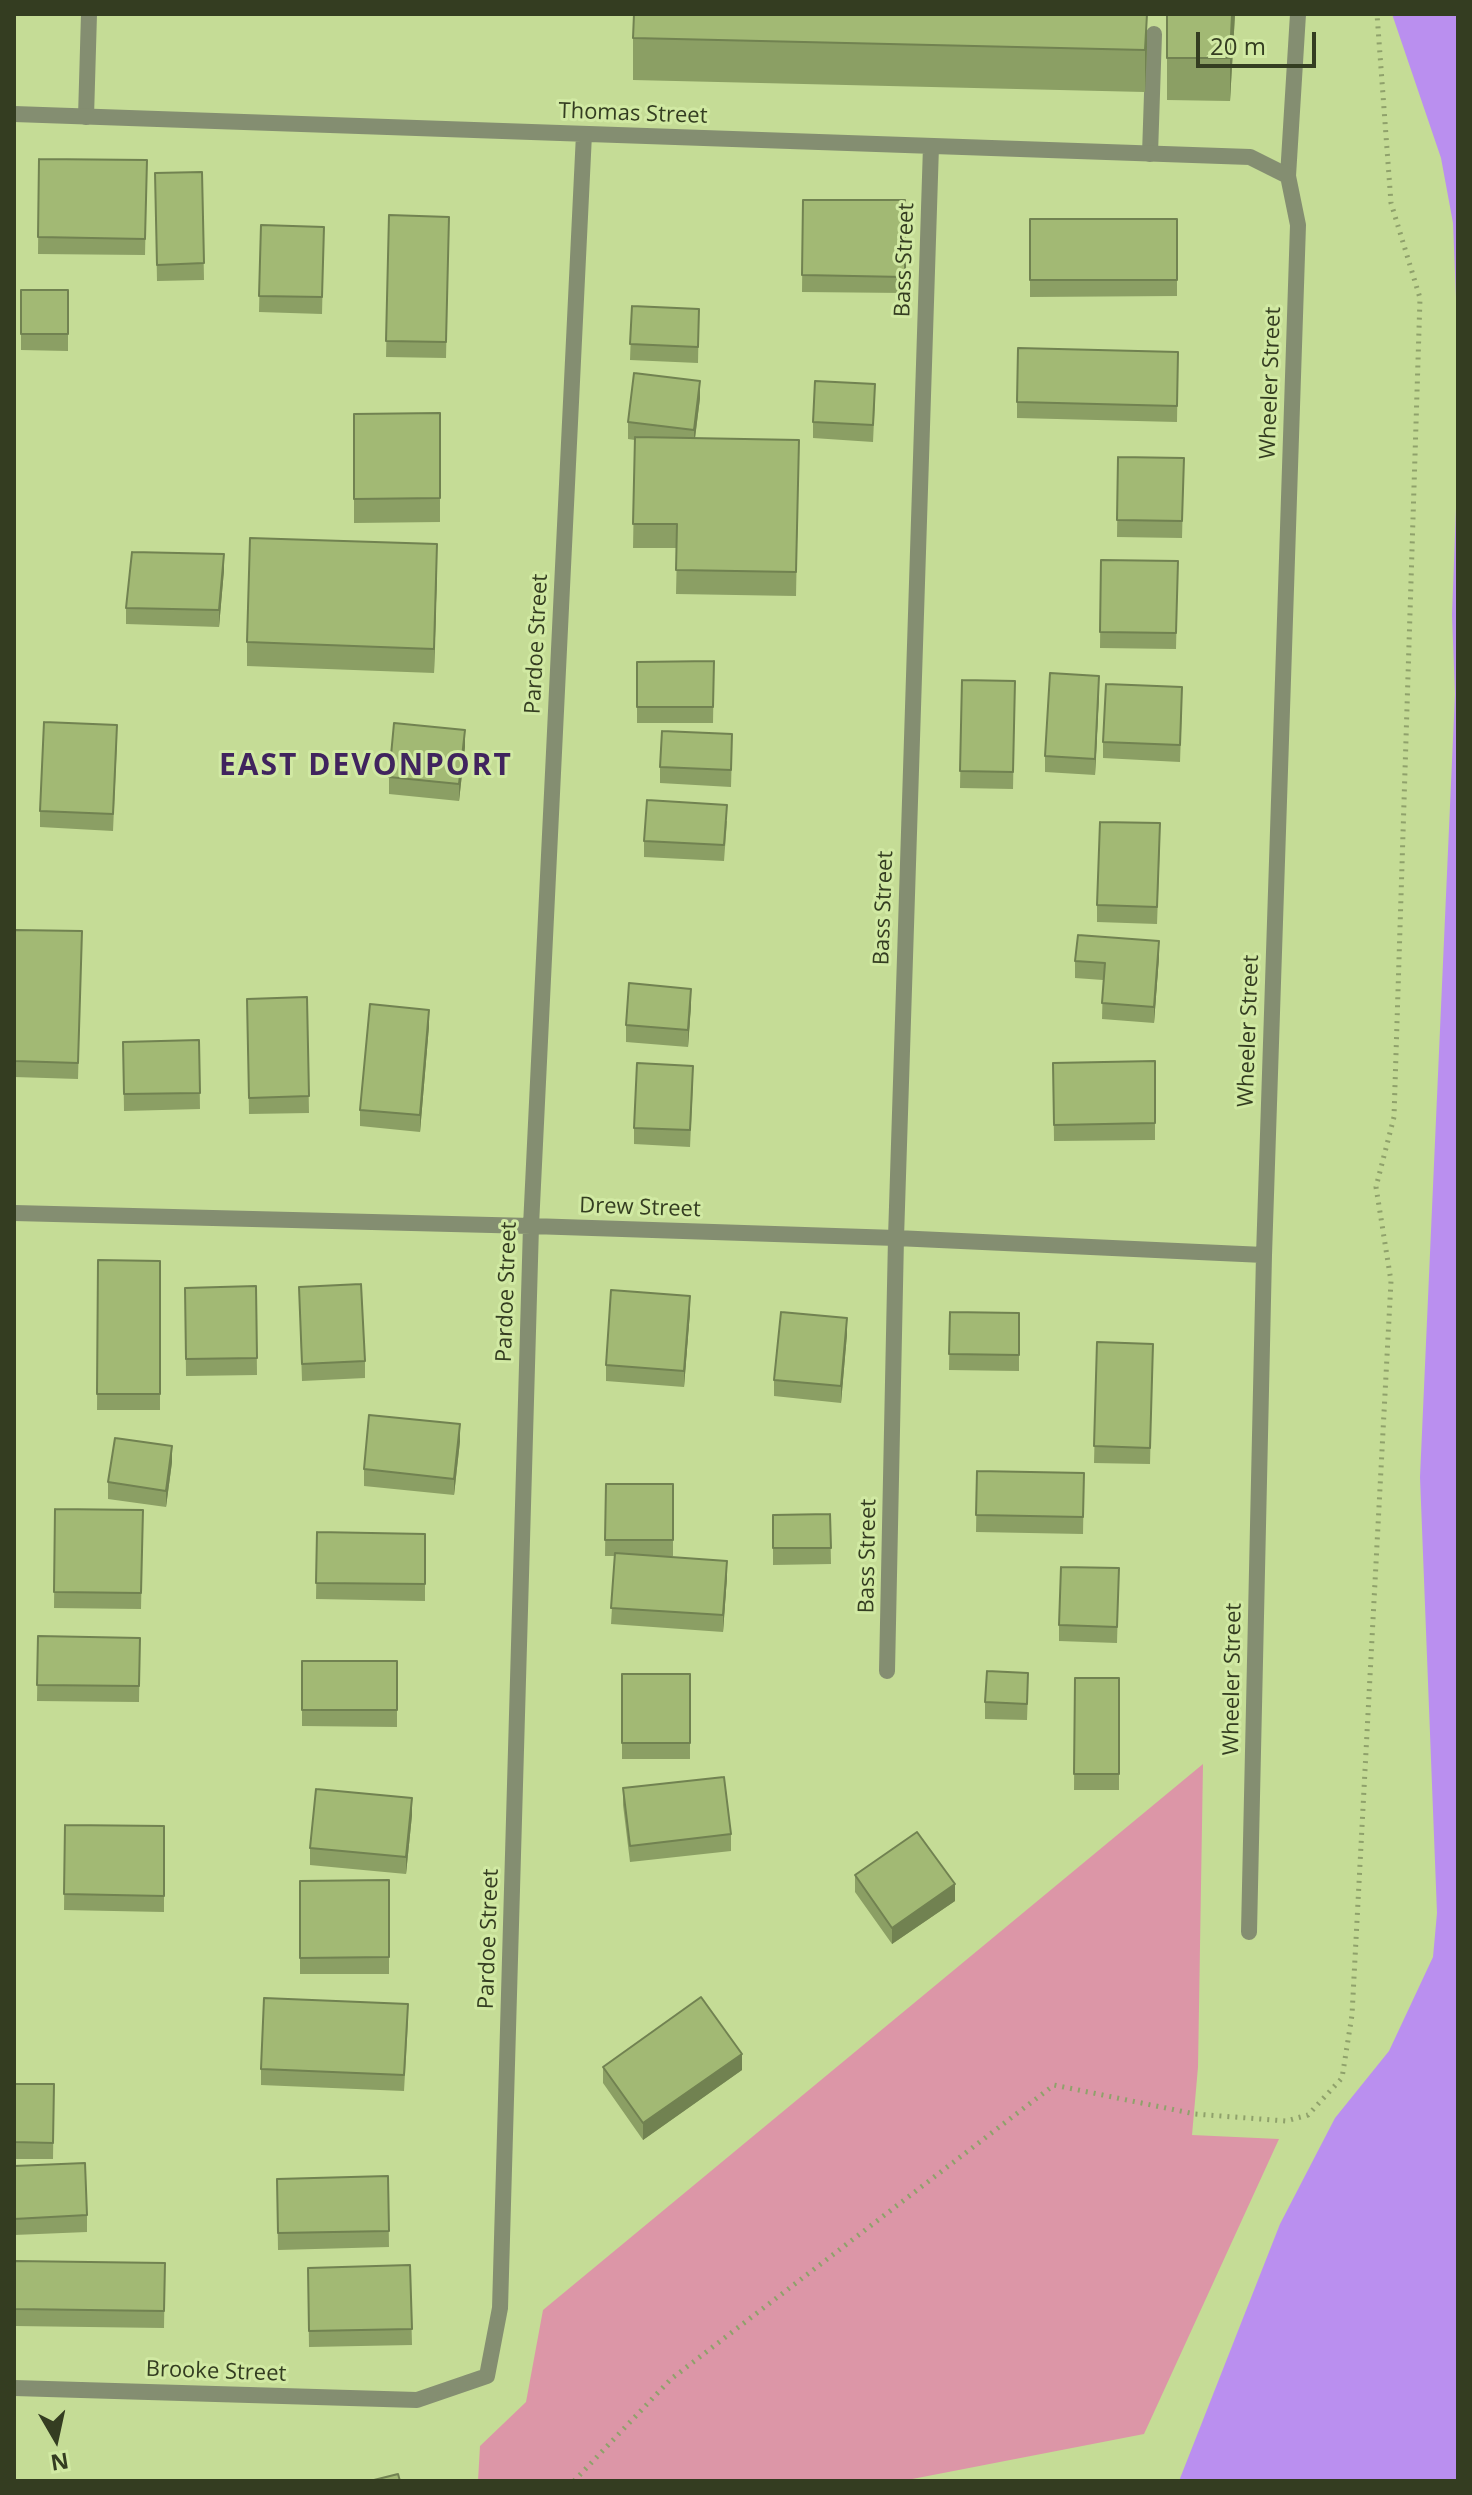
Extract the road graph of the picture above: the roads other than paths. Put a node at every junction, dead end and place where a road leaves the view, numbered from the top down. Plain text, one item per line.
1 (89, 14) edge
2 (1298, 14) edge
3 (1154, 34) dead end
4 (14, 114) edge
5 (86, 117) junction
6 (584, 134) junction
7 (931, 146) junction
8 (1150, 154) junction
9 (1288, 176) junction
10 (14, 1213) edge
11 (531, 1226) junction
12 (896, 1238) junction
13 (1264, 1255) junction
14 (887, 1671) dead end
15 (1249, 1932) dead end
16 (14, 2388) edge
17 (417, 2400) joint

1 - 5 street
2 - 9 street, Wheeler Street
3 - 8 street
4 - 5 street, Thomas Street
5 - 6 street, Thomas Street
6 - 7 street, Thomas Street
6 - 11 street, Pardoe Street
7 - 8 street, Thomas Street
7 - 12 street, Bass Street
8 - 9 street, Thomas Street
9 - 13 street, Wheeler Street
10 - 11 street, Drew Street
11 - 12 street, Drew Street
11 - 17 street, Pardoe Street
12 - 13 street, Drew Street
12 - 14 street, Bass Street
13 - 15 street, Wheeler Street
16 - 17 street, Brooke Street

